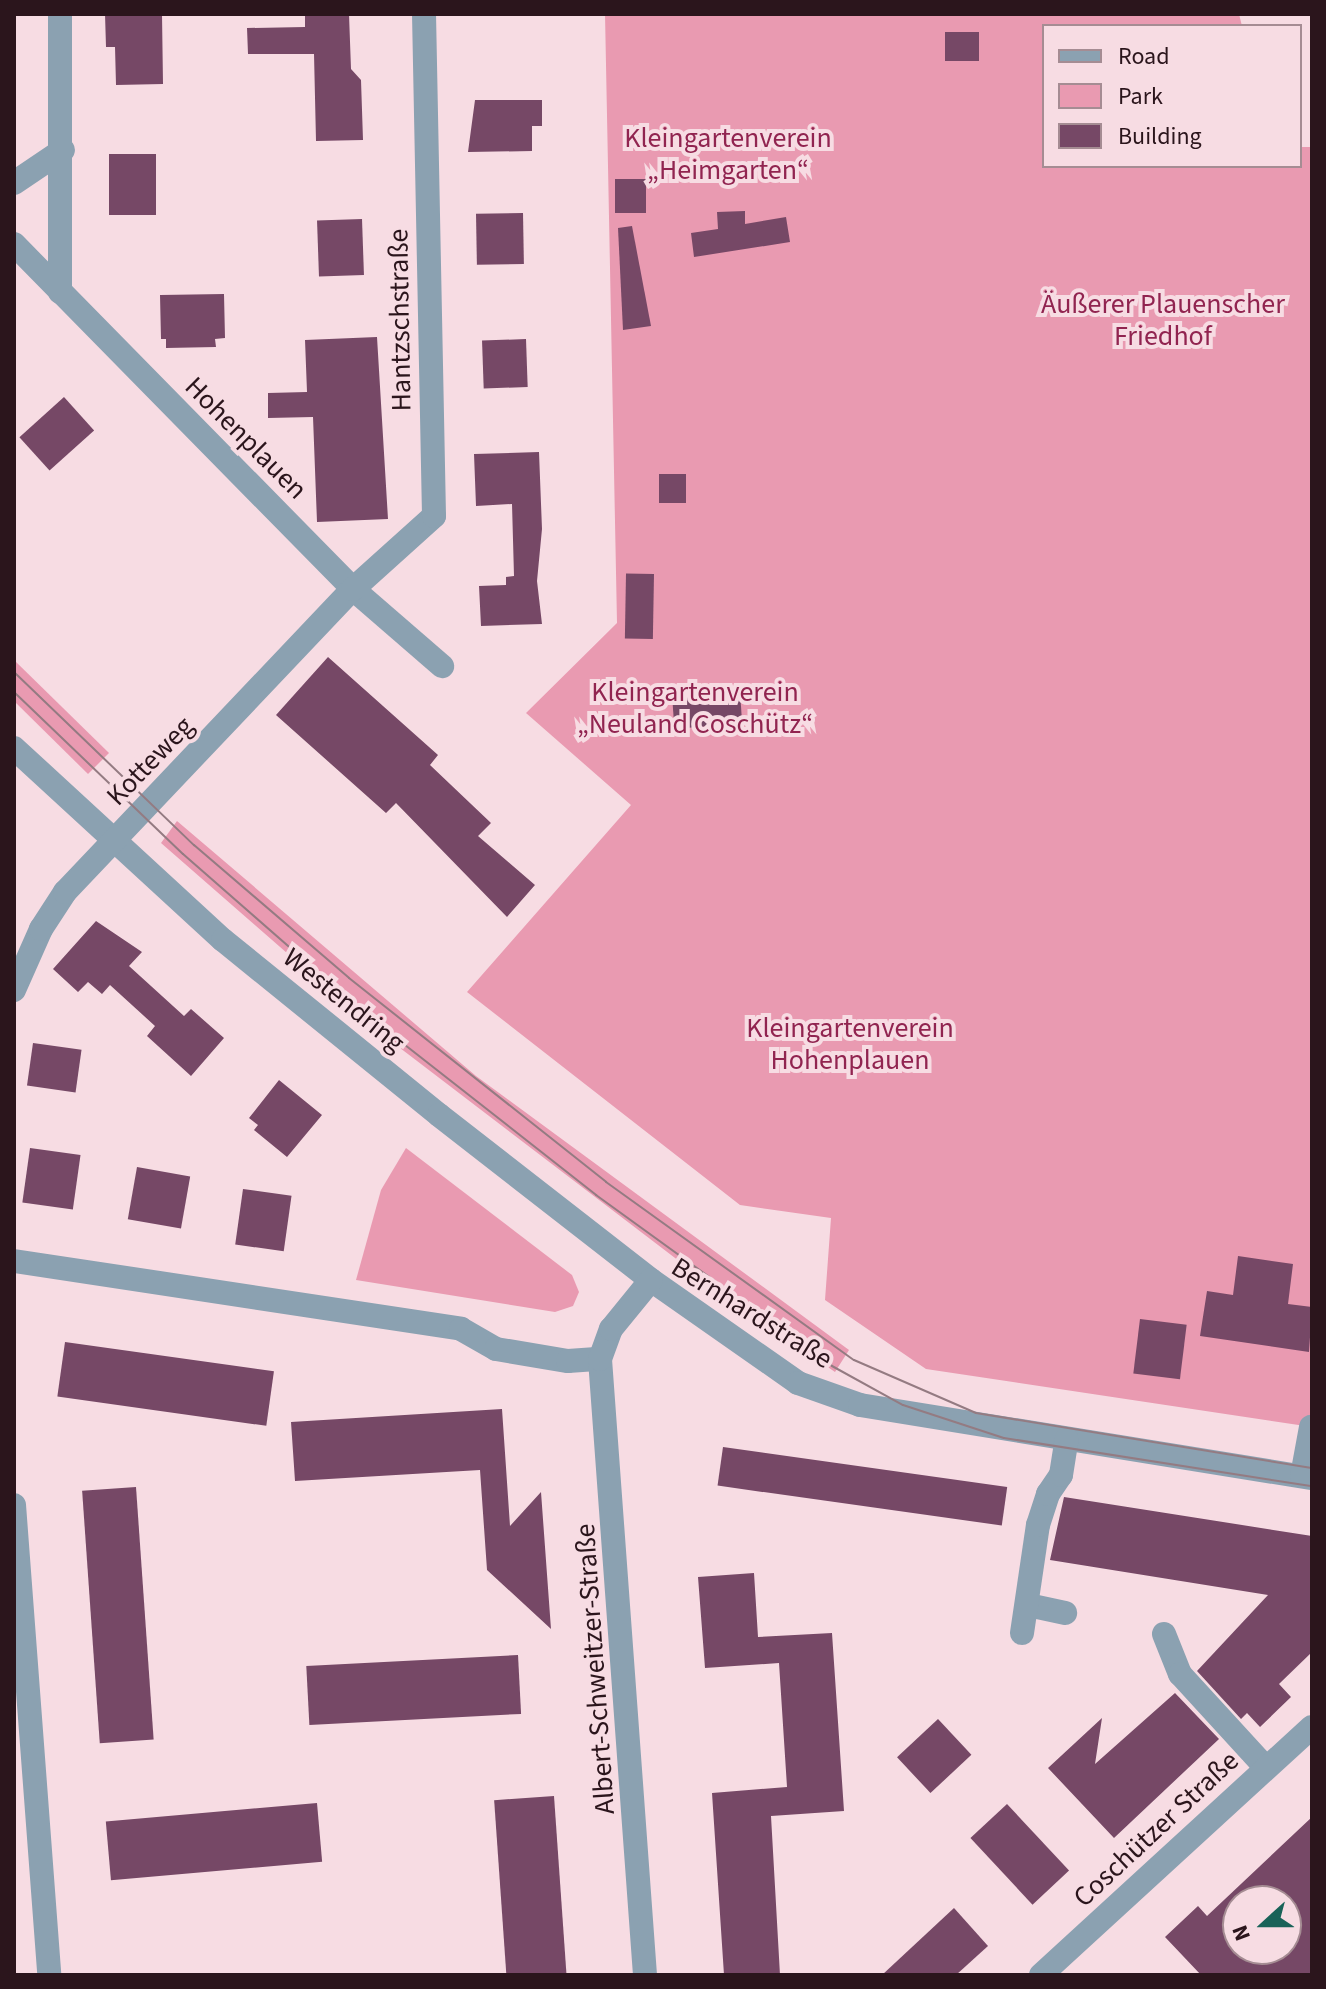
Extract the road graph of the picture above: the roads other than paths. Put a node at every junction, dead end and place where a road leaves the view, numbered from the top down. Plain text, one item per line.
1 (60, 14) edge
2 (424, 14) edge
3 (63, 150) junction
4 (14, 183) edge
5 (14, 244) edge
6 (60, 292) junction
7 (353, 589) junction
8 (442, 666) dead end
9 (14, 748) edge
10 (113, 841) junction
11 (14, 990) edge
12 (14, 1261) edge
13 (651, 1280) junction
14 (600, 1359) junction
15 (1311, 1427) edge
16 (1067, 1439) junction
17 (1307, 1477) edge
18 (14, 1505) edge
19 (1028, 1605) junction
20 (1065, 1613) dead end
21 (1022, 1633) dead end
22 (1164, 1634) dead end
23 (1312, 1727) edge
24 (1266, 1768) junction
25 (49, 1975) edge
26 (645, 1975) edge
27 (1041, 1975) edge

1 - 3 street
2 - 7 street, Hantzschstraße
3 - 4 street
3 - 6 street
5 - 6 street, Hohenplauen
6 - 7 street, Hohenplauen
7 - 8 street, Hohenplauen
7 - 10 street, Kotteweg
9 - 10 street, Westendring
10 - 11 street, Kotteweg
10 - 13 street, Westendring
12 - 14 street
13 - 14 street, Bernhardstraße
13 - 16 street, Bernhardstraße
14 - 26 street, Albert-Schweitzer-Straße
15 - 17 street
16 - 17 street, Bernhardstraße
16 - 19 street
18 - 25 street
19 - 20 street
19 - 21 street
22 - 24 street
23 - 24 street, Coschützer Straße
24 - 27 street, Coschützer Straße

